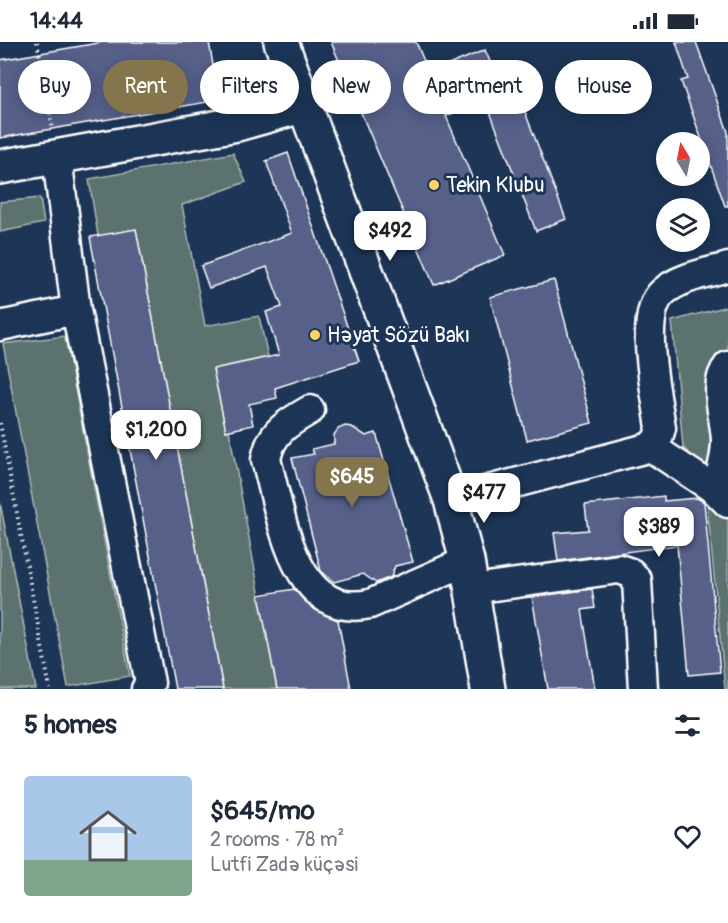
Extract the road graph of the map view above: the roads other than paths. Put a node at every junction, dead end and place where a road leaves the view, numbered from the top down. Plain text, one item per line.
1 (281, 42) edge
2 (305, 105) junction
3 (57, 157) junction
4 (0, 167) edge
5 (728, 267) edge
6 (76, 310) junction
7 (0, 326) edge
8 (728, 366) edge
9 (310, 410) dead end
10 (651, 447) junction
11 (721, 496) edge
12 (451, 500) junction
13 (469, 575) junction
14 (146, 689) edge
15 (488, 689) edge
16 (643, 689) edge

1 - 2 main road
2 - 3 main road
2 - 12 main road
3 - 4 main road
3 - 6 street
5 - 10 street
6 - 7 street
6 - 14 street
8 - 11 street
9 - 13 street
10 - 11 street
10 - 12 street
12 - 13 main road
13 - 15 main road
13 - 16 street

